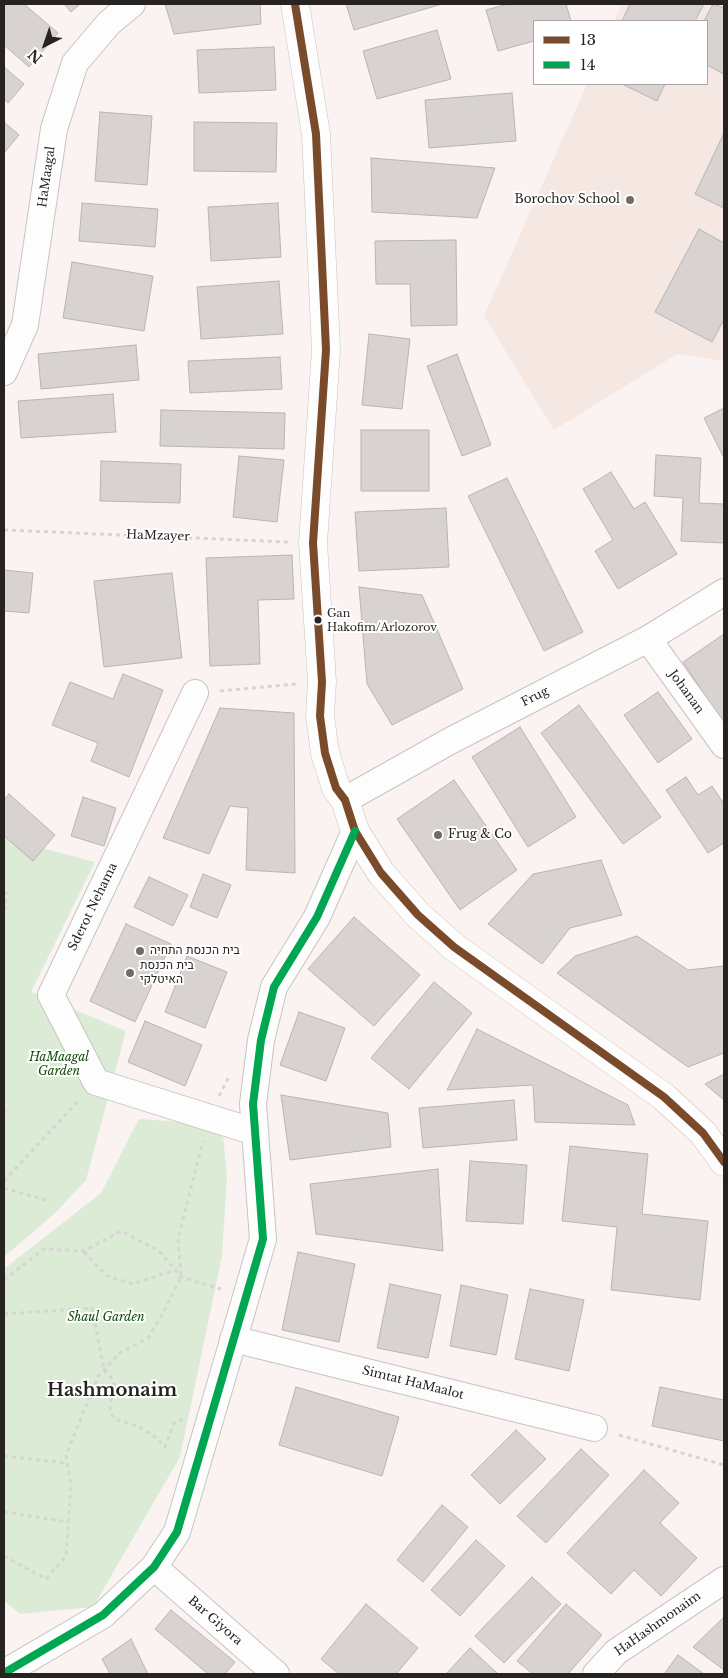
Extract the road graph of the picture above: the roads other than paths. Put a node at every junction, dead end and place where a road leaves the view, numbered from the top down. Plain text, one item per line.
1 (132, 4) edge
2 (295, 4) edge
3 (4, 372) edge
4 (724, 592) edge
5 (648, 639) junction
6 (195, 693) road end
7 (724, 745) edge
8 (345, 800) junction
9 (354, 831) junction
10 (255, 1132) junction
11 (724, 1162) edge
12 (233, 1339) junction
13 (594, 1428) road end
14 (154, 1567) junction
15 (724, 1580) edge
16 (4, 1673) edge
17 (276, 1674) edge
18 (596, 1674) edge

1 - 3 street, HaMaagal
2 - 8 street
4 - 5 street, Frug
5 - 7 street, Johanan
5 - 8 street, Frug
6 - 10 street, Sderot Nehama
8 - 9 street
9 - 10 street
9 - 11 street
10 - 12 street
12 - 13 street, Simtat HaMaalot
12 - 14 street
14 - 16 street
14 - 17 street, Bar Giyora
15 - 18 street, HaHashmonaim

